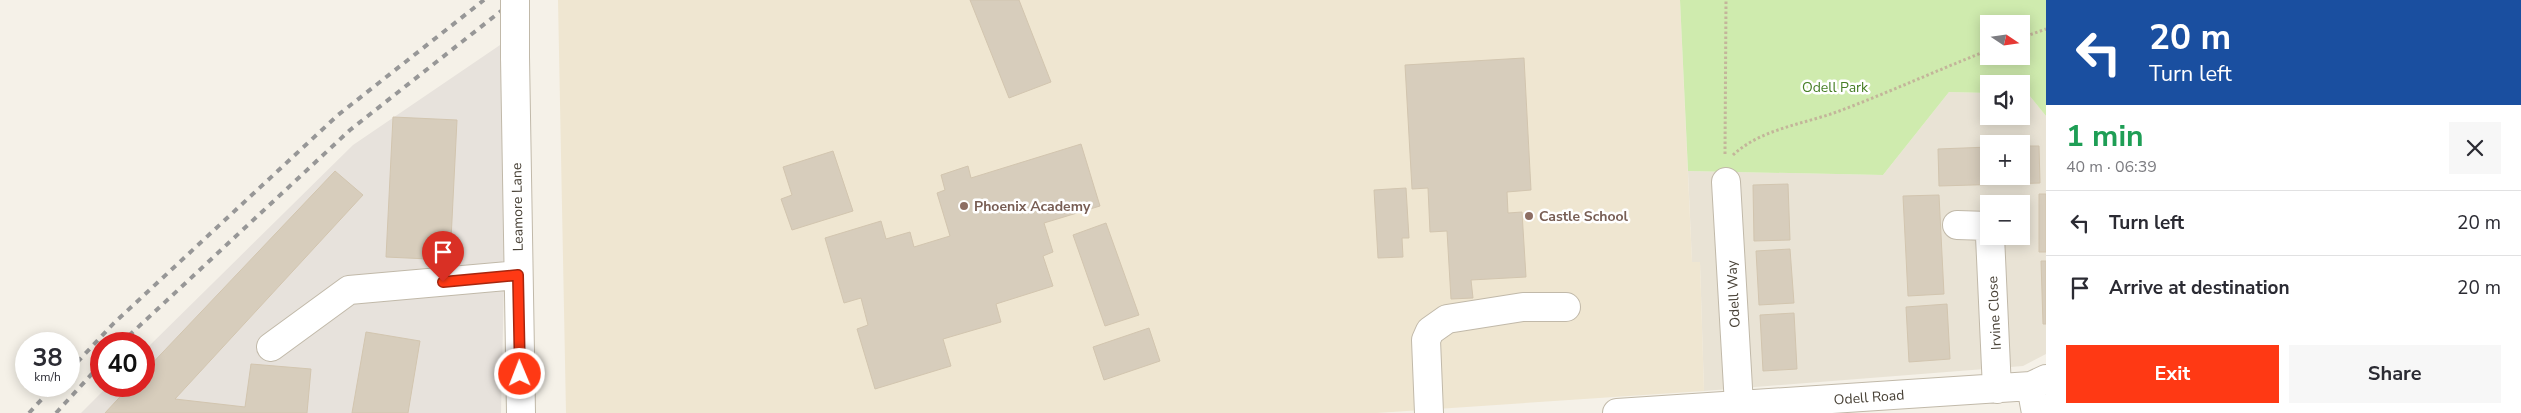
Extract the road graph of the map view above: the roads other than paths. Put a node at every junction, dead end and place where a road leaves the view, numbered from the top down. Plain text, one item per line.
1 (515, 0) edge
2 (1727, 169) road end
3 (1958, 226) dead end
4 (1980, 226) edge
5 (1990, 245) edge
6 (518, 275) junction
7 (1566, 307) dead end
8 (271, 347) dead end
9 (2039, 382) edge
10 (1997, 389) junction
11 (1739, 405) junction
12 (521, 413) edge
13 (1429, 413) edge
14 (1617, 413) edge
15 (2036, 413) edge

1 - 6 street, Leamore Lane, bridge
2 - 11 street, Odell Way
3 - 4 street
5 - 10 street, Irvine Close
6 - 8 street
6 - 12 street, Leamore Lane
7 - 13 street
9 - 10 street, Odell Road
9 - 15 street
10 - 11 street, Odell Road
11 - 14 street, Odell Road

